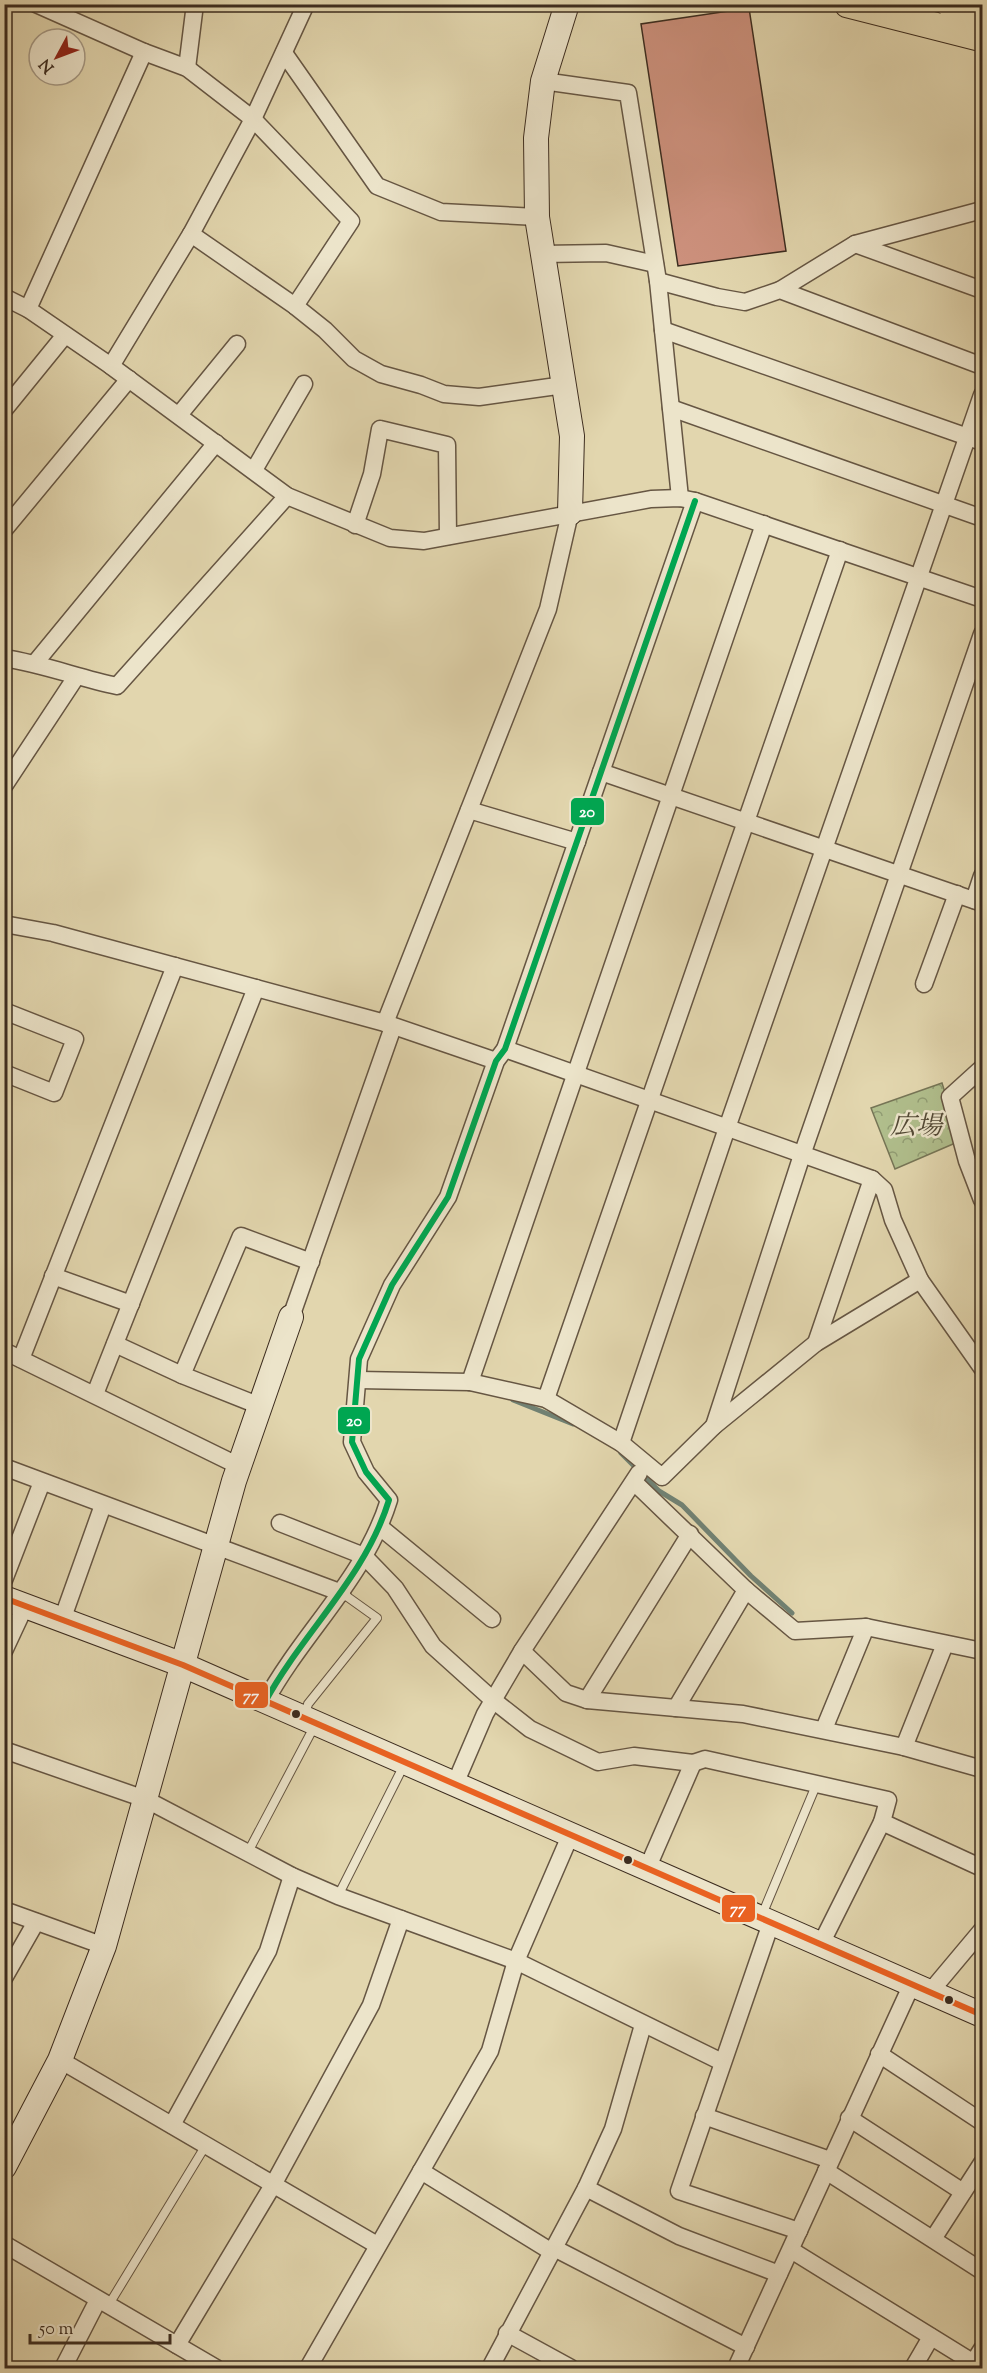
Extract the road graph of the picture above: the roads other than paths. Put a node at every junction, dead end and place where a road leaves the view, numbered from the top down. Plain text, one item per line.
1 (36, 4) edge
2 (195, 4) edge
3 (306, 4) edge
4 (567, 4) edge
5 (848, 4) edge
6 (950, 4) edge
7 (982, 13) edge
8 (982, 38) edge
9 (144, 52) junction
10 (284, 53) junction
11 (187, 68) junction
12 (543, 81) junction
13 (253, 119) junction
14 (982, 210) edge
15 (537, 217) junction
16 (191, 234) junction
17 (855, 244) junction
18 (542, 254) junction
19 (655, 264) junction
20 (658, 281) junction
21 (780, 290) junction
22 (982, 290) edge
23 (7, 301) edge
24 (295, 306) junction
25 (28, 309) junction
26 (663, 330) junction
27 (65, 334) junction
28 (237, 344) dead end
29 (111, 366) junction
30 (982, 366) edge
31 (129, 379) junction
32 (304, 384) dead end
33 (564, 385) junction
34 (982, 395) edge
35 (671, 408) junction
36 (4, 410) edge
37 (179, 415) junction
38 (975, 439) edge
39 (216, 443) junction
40 (254, 470) junction
41 (287, 496) junction
42 (687, 499) junction
43 (944, 505) junction
44 (570, 513) junction
45 (982, 518) edge
46 (764, 524) junction
47 (355, 525) junction
48 (4, 530) edge
49 (448, 536) junction
50 (840, 550) junction
51 (919, 577) junction
52 (982, 599) edge
53 (982, 634) edge
54 (4, 658) edge
55 (35, 663) junction
56 (76, 677) junction
57 (601, 772) junction
58 (4, 786) edge
59 (671, 796) junction
60 (469, 810) junction
61 (746, 822) junction
62 (577, 842) junction
63 (824, 849) junction
64 (899, 874) junction
65 (982, 876) edge
66 (957, 894) junction
67 (978, 901) edge
68 (4, 924) edge
69 (175, 966) junction
70 (924, 984) dead end
71 (256, 988) junction
72 (4, 1011) edge
73 (389, 1025) junction
74 (501, 1055) junction
75 (982, 1069) edge
76 (4, 1073) edge
77 (575, 1074) junction
78 (649, 1101) junction
79 (726, 1128) junction
80 (802, 1155) junction
81 (967, 1161) junction
82 (982, 1177) edge
83 (872, 1179) junction
84 (982, 1200) edge
85 (310, 1262) junction
86 (53, 1276) junction
87 (921, 1280) junction
88 (130, 1304) junction
89 (291, 1317) joint
90 (816, 1343) junction
91 (115, 1344) junction
92 (4, 1351) edge
93 (21, 1359) junction
94 (982, 1368) edge
95 (183, 1375) junction
96 (358, 1380) junction
97 (470, 1382) junction
98 (95, 1394) junction
99 (546, 1399) junction
100 (260, 1406) junction
101 (714, 1425) junction
102 (621, 1443) junction
103 (644, 1464) junction
104 (239, 1466) junction
105 (4, 1467) edge
106 (42, 1482) junction
107 (634, 1482) junction
108 (103, 1505) junction
109 (280, 1523) dead end
110 (380, 1527) junction
111 (690, 1534) junction
112 (215, 1547) junction
113 (364, 1556) junction
114 (4, 1580) edge
115 (746, 1590) junction
116 (342, 1593) junction
117 (15, 1602) edge
118 (492, 1619) dead end
119 (62, 1620) junction
120 (867, 1627) junction
121 (945, 1644) junction
122 (4, 1651) edge
123 (522, 1651) junction
124 (982, 1651) edge
125 (183, 1665) junction
126 (494, 1700) junction
127 (587, 1700) junction
128 (265, 1702) junction
129 (676, 1708) junction
130 (310, 1721) junction
131 (824, 1729) junction
132 (904, 1747) junction
133 (4, 1750) edge
134 (405, 1763) junction
135 (693, 1763) junction
136 (982, 1768) edge
137 (817, 1783) junction
138 (455, 1784) junction
139 (145, 1799) junction
140 (882, 1822) junction
141 (570, 1836) junction
142 (248, 1852) junction
143 (646, 1869) junction
144 (982, 1869) edge
145 (292, 1876) junction
146 (338, 1896) junction
147 (4, 1910) edge
148 (401, 1919) junction
149 (766, 1921) junction
150 (36, 1922) junction
151 (982, 1930) edge
152 (821, 1944) junction
153 (104, 1946) junction
154 (516, 1961) junction
155 (4, 1978) edge
156 (921, 1988) junction
157 (982, 2016) edge
158 (643, 2025) junction
159 (879, 2054) junction
160 (60, 2060) junction
161 (722, 2062) junction
162 (704, 2116) junction
163 (849, 2118) junction
164 (982, 2122) edge
165 (172, 2126) junction
166 (206, 2145) junction
167 (982, 2163) edge
168 (828, 2165) junction
169 (4, 2167) edge
170 (421, 2171) junction
171 (273, 2185) junction
172 (586, 2188) junction
173 (963, 2192) junction
174 (799, 2231) junction
175 (933, 2239) junction
176 (4, 2244) edge
177 (377, 2245) junction
178 (553, 2250) junction
179 (791, 2250) junction
180 (982, 2271) edge
181 (779, 2274) junction
182 (103, 2303) junction
183 (507, 2333) junction
184 (931, 2337) junction
185 (177, 2345) junction
186 (746, 2347) junction
187 (979, 2360) edge
188 (63, 2368) edge
189 (216, 2368) edge
190 (308, 2368) edge
191 (490, 2368) edge
192 (571, 2368) edge
193 (736, 2368) edge
194 (913, 2368) edge

1 - 9 street
2 - 11 street
3 - 10 street
4 - 12 street
5 - 8 main road
6 - 7 main road
9 - 11 street
9 - 25 street
10 - 13 street
10 - 15 street
11 - 13 street
12 - 15 street
12 - 19 street
13 - 16 street
13 - 24 street
14 - 17 street
15 - 18 street
16 - 24 street
16 - 29 street
17 - 21 street
17 - 22 street
18 - 19 street
18 - 33 street
19 - 20 street
20 - 21 street
20 - 26 street
21 - 30 street
23 - 25 street
24 - 33 street
25 - 27 street
26 - 35 street
26 - 38 street
27 - 29 street
27 - 36 street
28 - 37 street
29 - 31 street
31 - 37 street
31 - 48 street
32 - 40 street
33 - 44 street
34 - 38 street
35 - 42 street
35 - 43 street
37 - 39 street
38 - 43 street
39 - 40 street
39 - 55 street
40 - 41 street
41 - 47 street
41 - 56 street
42 - 44 street
42 - 46 street
42 - 57 street
43 - 45 street
43 - 51 street
44 - 49 street
44 - 60 street
46 - 50 street
46 - 59 street
47 - 49 street
47 - 49 street
50 - 51 street
50 - 61 street
51 - 52 street
51 - 63 street
53 - 64 street
54 - 55 street
55 - 56 street
56 - 58 street
57 - 59 street
57 - 62 street
59 - 61 street
59 - 77 street
60 - 62 street
60 - 73 street
61 - 63 street
61 - 78 street
62 - 74 street
63 - 64 street
63 - 79 street
64 - 66 street
64 - 80 street
65 - 67 street
66 - 67 street
66 - 70 street
68 - 69 street
69 - 71 street
69 - 86 street
71 - 73 street
71 - 88 street
72 - 76 street
73 - 74 street
73 - 85 street
74 - 77 street
74 - 96 street
75 - 81 street
77 - 78 street
77 - 97 street
78 - 79 street
78 - 99 street
79 - 80 street
79 - 102 street
80 - 83 street
80 - 101 street
81 - 82 street
81 - 84 street
83 - 87 street
83 - 90 street
85 - 89 street
85 - 95 street
86 - 88 street
86 - 93 street
87 - 90 street
87 - 94 street
88 - 91 street
89 - 100 street
90 - 101 street
91 - 95 street
91 - 98 street
92 - 93 street
93 - 98 street
95 - 100 street
96 - 97 street
96 - 110 street
97 - 99 street
98 - 104 street
99 - 102 street
100 - 104 street
101 - 103 street
102 - 103 street
103 - 107 street
104 - 112 street
105 - 106 street
106 - 108 street
106 - 114 street
107 - 111 street
107 - 123 street
108 - 112 street
108 - 119 street
109 - 113 street
110 - 113 street
110 - 118 street
111 - 115 street
111 - 127 street
112 - 116 street
112 - 125 street
113 - 116 street
113 - 126 street
115 - 120 street
115 - 129 street
116 - 128 street
116 - 130 lane
117 - 119 street
117 - 122 street
119 - 125 street
120 - 121 street
120 - 131 street
121 - 124 street
121 - 132 street
123 - 126 street
123 - 127 street
125 - 128 street
125 - 139 street
126 - 135 street
126 - 138 street
127 - 129 street
128 - 130 street
129 - 131 street
130 - 134 street
130 - 142 lane
131 - 132 street
132 - 136 street
133 - 139 street
134 - 138 street
134 - 146 lane
135 - 137 street
135 - 143 street
137 - 140 street
137 - 149 lane
138 - 141 street
139 - 142 street
139 - 153 street
140 - 144 street
140 - 152 street
141 - 143 street
141 - 154 street
142 - 145 street
143 - 149 street
145 - 146 street
145 - 165 street
146 - 148 street
147 - 150 street
148 - 154 street
148 - 171 street
149 - 152 street
149 - 161 street
150 - 153 street
150 - 155 street
151 - 156 street
152 - 156 street
153 - 160 street
154 - 158 street
154 - 170 street
156 - 157 street
156 - 159 street
158 - 161 street
158 - 172 street
159 - 163 street
159 - 164 street
160 - 165 street
160 - 169 street
161 - 162 street
162 - 168 street
162 - 174 street
163 - 168 street
163 - 173 street
165 - 166 street
166 - 171 street
166 - 182 lane
167 - 173 street
168 - 174 street
168 - 175 street
170 - 177 street
170 - 178 street
171 - 177 street
171 - 185 street
172 - 178 street
172 - 181 street
173 - 175 street
174 - 179 street
175 - 180 street
176 - 182 street
177 - 190 street
178 - 183 street
178 - 186 street
179 - 181 street
179 - 184 street
181 - 186 street
182 - 185 street
182 - 188 street
183 - 191 street
183 - 192 street
184 - 187 street
184 - 194 street
185 - 189 street
186 - 193 street

